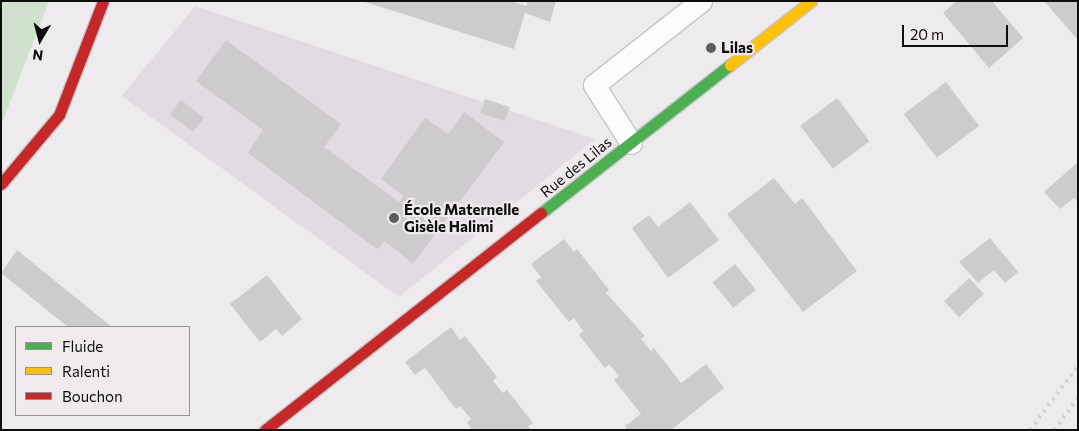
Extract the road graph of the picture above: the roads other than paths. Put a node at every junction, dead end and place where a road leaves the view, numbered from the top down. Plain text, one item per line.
1 (103, 1) edge
2 (701, 1) edge
3 (811, 1) edge
4 (631, 143) junction
5 (1, 184) edge
6 (265, 430) edge

1 - 5 street
2 - 4 lane
3 - 4 street, Rue des Lilas
4 - 6 street, Rue des Lilas

